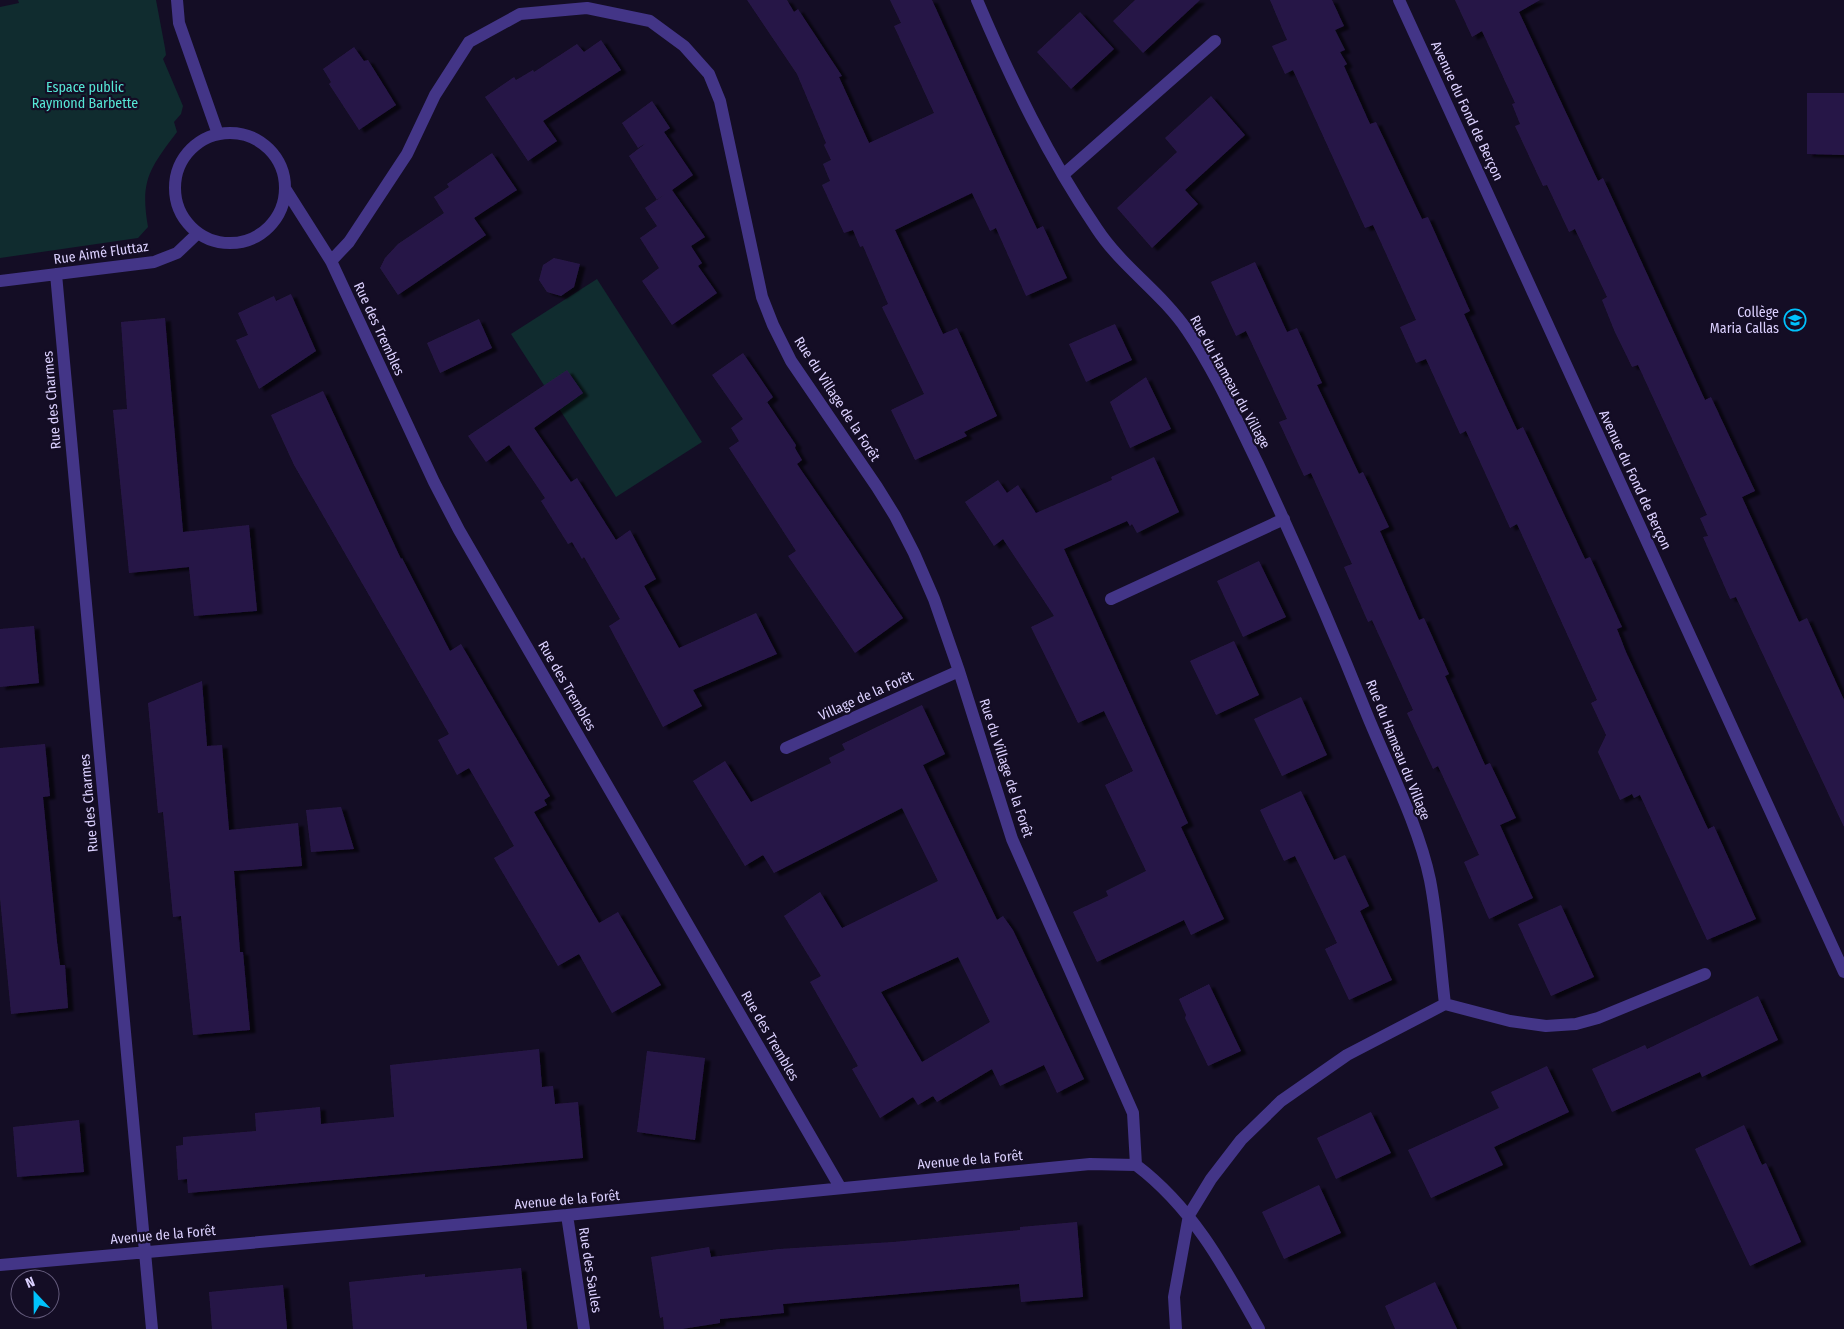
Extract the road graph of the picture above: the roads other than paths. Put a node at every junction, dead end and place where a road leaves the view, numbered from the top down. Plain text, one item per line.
1 (177, 0) edge
2 (977, 0) edge
3 (1399, 0) edge
4 (1214, 41) dead end
5 (218, 134) junction
6 (1064, 174) junction
7 (286, 190) junction
8 (198, 233) junction
9 (331, 261) junction
10 (56, 274) junction
11 (0, 281) edge
12 (1284, 519) junction
13 (1111, 599) dead end
14 (960, 671) junction
15 (786, 748) dead end
16 (1844, 972) edge
17 (1704, 974) dead end
18 (1445, 1004) junction
19 (1136, 1165) junction
20 (840, 1187) junction
21 (567, 1215) junction
22 (1190, 1216) junction
23 (145, 1251) junction
24 (0, 1265) edge
25 (152, 1329) edge
26 (584, 1329) edge
27 (1176, 1329) edge
28 (1259, 1329) edge

1 - 5 street
2 - 6 street, Rue du Hameau du Village
3 - 16 street, Avenue du Fond de Berçon
4 - 6 street
5 - 7 street
5 - 8 street
6 - 12 street, Rue du Hameau du Village
7 - 8 street
7 - 9 street, Rue des Trembles
8 - 10 street, Rue Aimé Fluttaz
9 - 14 street, Rue du Village de la Forêt
9 - 20 street, Rue des Trembles
10 - 11 street, Rue Aimé Fluttaz
10 - 23 street, Rue des Charmes
12 - 13 street
12 - 18 street, Rue du Hameau du Village
14 - 15 street, Village de la Forêt
14 - 19 street, Rue du Village de la Forêt
17 - 18 street
18 - 22 street
19 - 20 street, Avenue de la Forêt
19 - 22 street
20 - 21 street, Avenue de la Forêt
21 - 23 street, Avenue de la Forêt
21 - 26 street, Rue des Saules
22 - 27 street
22 - 28 street
23 - 24 street, Avenue de la Forêt
23 - 25 street, Rue des Charmes

